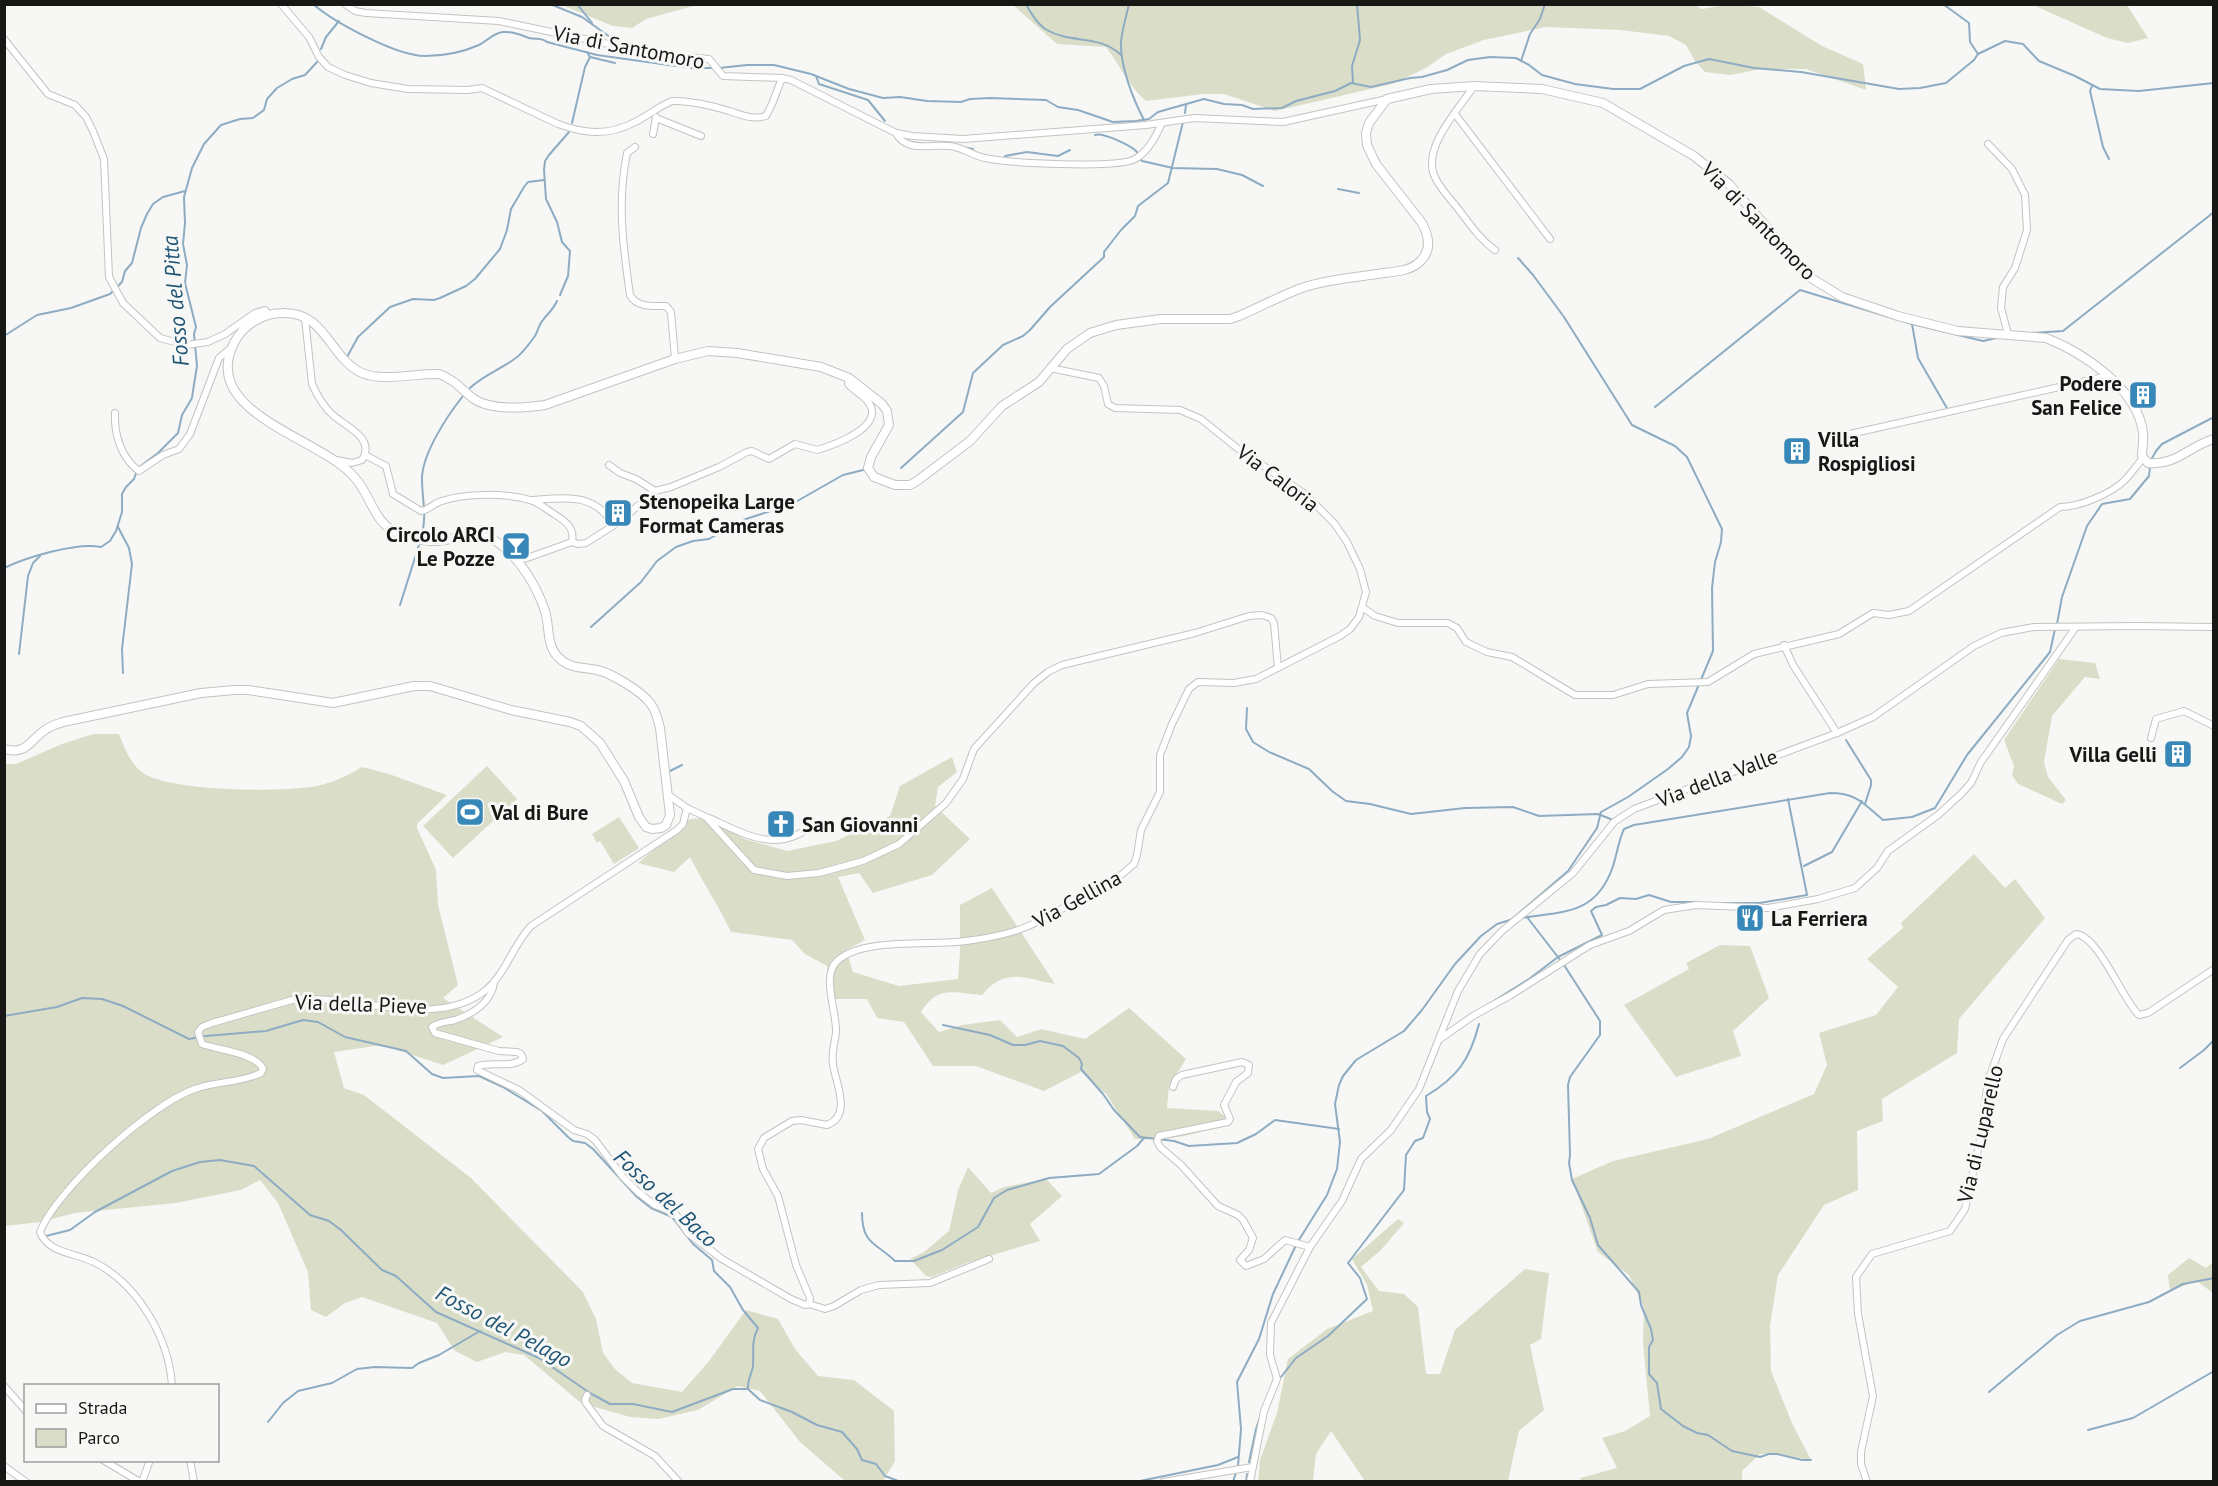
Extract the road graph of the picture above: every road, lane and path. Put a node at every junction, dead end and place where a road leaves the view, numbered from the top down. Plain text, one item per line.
1 (281, 4) edge
2 (345, 4) edge
3 (4, 39) edge
4 (782, 78) junction
5 (1474, 86) junction
6 (1387, 99) junction
7 (653, 111) junction
8 (1455, 114) junction
9 (657, 118) junction
10 (1162, 123) junction
11 (896, 133) junction
12 (653, 134) dead end
13 (701, 136) dead end
14 (1988, 144) dead end
15 (635, 147) dead end
16 (1550, 239) dead end
17 (1495, 250) dead end
18 (269, 315) junction
19 (305, 318) junction
20 (2008, 334) junction
21 (232, 347) junction
22 (675, 359) junction
23 (1050, 368) junction
24 (2108, 376) junction
25 (849, 378) junction
26 (115, 413) dead end
27 (1841, 436) dead end
28 (2214, 439) edge
29 (365, 455) junction
30 (333, 460) junction
31 (2149, 462) junction
32 (609, 465) dead end
33 (655, 491) junction
34 (532, 500) junction
35 (613, 525) junction
36 (572, 542) junction
37 (516, 560) junction
38 (1362, 607) junction
39 (2076, 627) junction
40 (2214, 627) edge
41 (1784, 645) junction
42 (1278, 668) junction
43 (2214, 726) edge
44 (1837, 733) junction
45 (2151, 738) dead end
46 (4, 749) edge
47 (667, 794) junction
48 (687, 808) junction
49 (706, 817) junction
50 (813, 824) dead end
51 (2214, 969) edge
52 (494, 982) junction
53 (1440, 1040) junction
54 (1173, 1088) dead end
55 (1309, 1246) junction
56 (989, 1259) dead end
57 (809, 1304) junction
58 (173, 1384) edge
59 (4, 1386) edge
60 (587, 1395) dead end
61 (24, 1410) edge
62 (105, 1462) edge
63 (150, 1462) edge
64 (190, 1462) edge
65 (4, 1466) edge
66 (1249, 1468) junction
67 (27, 1482) edge
68 (141, 1482) edge
69 (194, 1482) edge
70 (679, 1482) edge
71 (1163, 1482) edge
72 (1250, 1482) edge
73 (1867, 1482) edge

1 - 7 street
2 - 4 street, Via di Santomoro
3 - 18 street
4 - 7 street
4 - 11 street, Via di Santomoro
5 - 6 main road, Via di Santomoro
5 - 8 street
5 - 20 main road, Via di Santomoro
6 - 10 street, Via di Santomoro
6 - 23 main road
7 - 9 street
8 - 16 street
8 - 17 street
9 - 12 street
9 - 13 street
10 - 11 street, Via di Santomoro
10 - 11 street, Via di Santomoro
14 - 20 street
15 - 22 street
18 - 19 main road
18 - 21 main road
19 - 22 main road
19 - 29 street
20 - 24 main road, Via di Santomoro
21 - 26 street
21 - 30 main road
22 - 25 main road
23 - 25 main road
23 - 38 street, Via Caloria
24 - 27 street
24 - 31 main road, Via di Santomoro
25 - 33 street
28 - 31 main road
29 - 30 street
29 - 34 street
30 - 37 main road
31 - 41 street
32 - 33 street
33 - 35 street
34 - 35 street
34 - 36 street
35 - 36 street
36 - 37 street
37 - 47 main road
38 - 41 street
38 - 42 street
39 - 40 street, Via della Valle
39 - 44 street, Via della Valle
39 - 53 street
41 - 44 street
42 - 49 street
42 - 57 street, Via Gellina
43 - 45 street
44 - 53 street, Via della Valle
46 - 47 main road
47 - 48 street
48 - 49 street
48 - 52 street, Via della Pieve
49 - 50 street
51 - 73 street, Via di Luparello
52 - 57 street
52 - 58 street, Via della Pieve
53 - 55 street, Via della Valle
54 - 55 street
55 - 66 street, Via della Valle
56 - 57 street
59 - 61 street
60 - 70 street
62 - 68 street
63 - 68 street
64 - 69 street
65 - 67 street
66 - 71 street
66 - 72 street, Via della Valle

